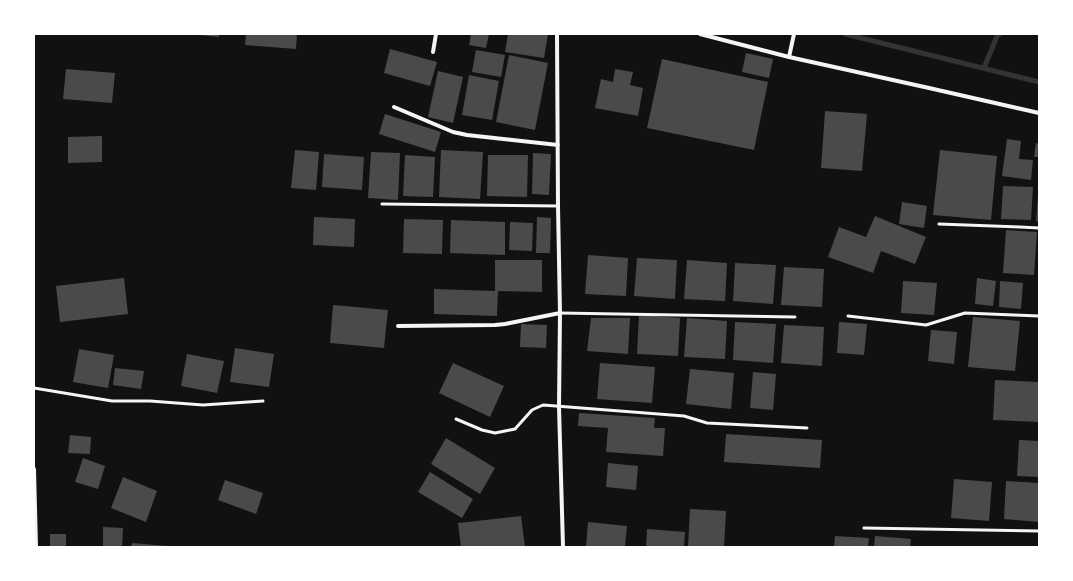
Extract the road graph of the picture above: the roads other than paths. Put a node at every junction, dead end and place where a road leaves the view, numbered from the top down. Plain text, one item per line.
1 (436, 34) edge
2 (557, 34) edge
3 (700, 34) edge
4 (794, 34) edge
5 (433, 52) dead end
6 (789, 57) junction
7 (394, 107) dead end
8 (1039, 113) edge
9 (558, 145) junction
10 (382, 204) dead end
11 (558, 206) junction
12 (939, 224) dead end
13 (1039, 228) edge
14 (560, 313) junction
15 (848, 316) dead end
16 (1039, 316) edge
17 (794, 317) dead end
18 (398, 326) dead end
19 (34, 388) edge
20 (263, 401) dead end
21 (559, 407) junction
22 (456, 419) dead end
23 (807, 428) dead end
24 (34, 470) edge
25 (864, 528) dead end
26 (1039, 531) edge
27 (36, 547) edge
28 (563, 547) edge

1 - 5 street
2 - 9 street
3 - 6 street
4 - 6 street
6 - 8 street
7 - 9 street
9 - 11 street
10 - 11 lane
11 - 14 street
12 - 13 lane
14 - 17 lane
14 - 18 street
14 - 21 street
15 - 16 lane
19 - 20 lane
21 - 22 lane
21 - 23 lane
21 - 28 street
24 - 27 street
25 - 26 lane

